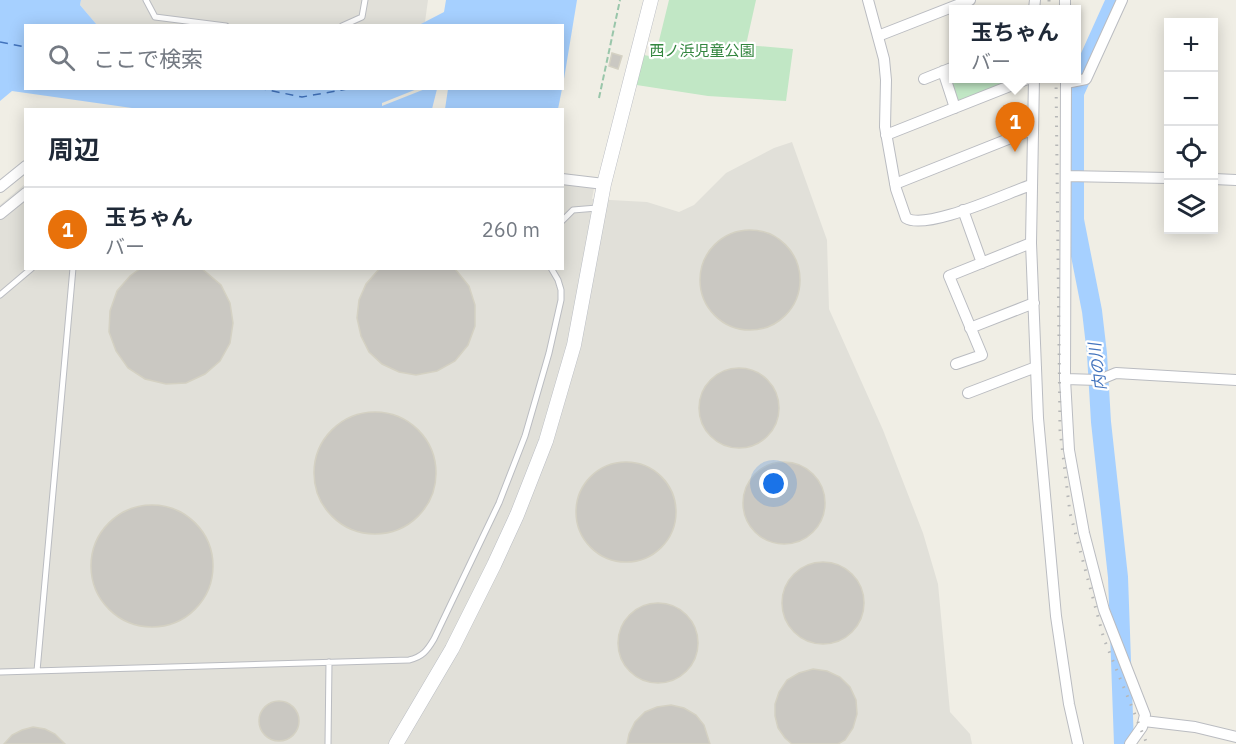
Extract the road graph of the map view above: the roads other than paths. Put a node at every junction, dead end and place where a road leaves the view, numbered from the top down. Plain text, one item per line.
1 (146, 0) edge
2 (365, 0) edge
3 (651, 0) edge
4 (868, 0) edge
5 (938, 0) edge
6 (1122, 0) edge
7 (949, 8) edge
8 (938, 12) junction
9 (212, 24) edge
10 (346, 24) edge
11 (878, 36) junction
12 (948, 69) edge
13 (924, 79) dead end
14 (1081, 80) edge
15 (951, 83) edge
16 (1019, 83) edge
17 (1032, 83) edge
18 (1066, 83) edge
19 (955, 108) junction
20 (1031, 130) junction
21 (886, 135) junction
22 (24, 168) edge
23 (1066, 176) junction
24 (1164, 178) edge
25 (564, 179) edge
26 (1218, 179) edge
27 (1236, 180) edge
28 (604, 184) junction
29 (895, 184) junction
30 (1031, 184) junction
31 (0, 187) edge
32 (24, 195) edge
33 (599, 207) junction
34 (963, 210) junction
35 (0, 214) edge
36 (564, 218) edge
37 (1031, 243) junction
38 (982, 263) junction
39 (30, 270) edge
40 (72, 270) edge
41 (552, 270) edge
42 (0, 295) edge
43 (1034, 303) junction
44 (970, 328) junction
45 (956, 364) dead end
46 (1036, 368) junction
47 (1065, 380) junction
48 (1236, 380) edge
49 (968, 393) dead end
50 (329, 662) junction
51 (37, 670) junction
52 (0, 672) edge
53 (1144, 721) junction
54 (1236, 737) edge
55 (328, 744) edge
56 (396, 744) edge
57 (1078, 744) edge
58 (1130, 744) edge

1 - 9 lane
2 - 10 lane
3 - 28 street
4 - 11 street
5 - 8 street
6 - 14 street
7 - 8 street
8 - 11 street
11 - 21 street
12 - 13 street
15 - 19 street
16 - 19 street
17 - 20 street
18 - 23 street
19 - 21 street
20 - 29 street
20 - 30 street
21 - 29 street
22 - 31 street
23 - 24 street
23 - 47 street
25 - 28 street
26 - 27 street
28 - 33 street
29 - 34 street
30 - 34 street
30 - 37 street
32 - 35 street
33 - 36 lane
33 - 56 street
34 - 38 street
37 - 38 street
37 - 43 street
38 - 44 street
39 - 42 lane
40 - 51 lane
41 - 50 lane
43 - 44 street
43 - 46 street
44 - 45 street
46 - 49 street
46 - 57 street
47 - 48 street
47 - 53 street
50 - 51 lane
50 - 55 lane
51 - 52 lane
53 - 54 street
53 - 58 street

